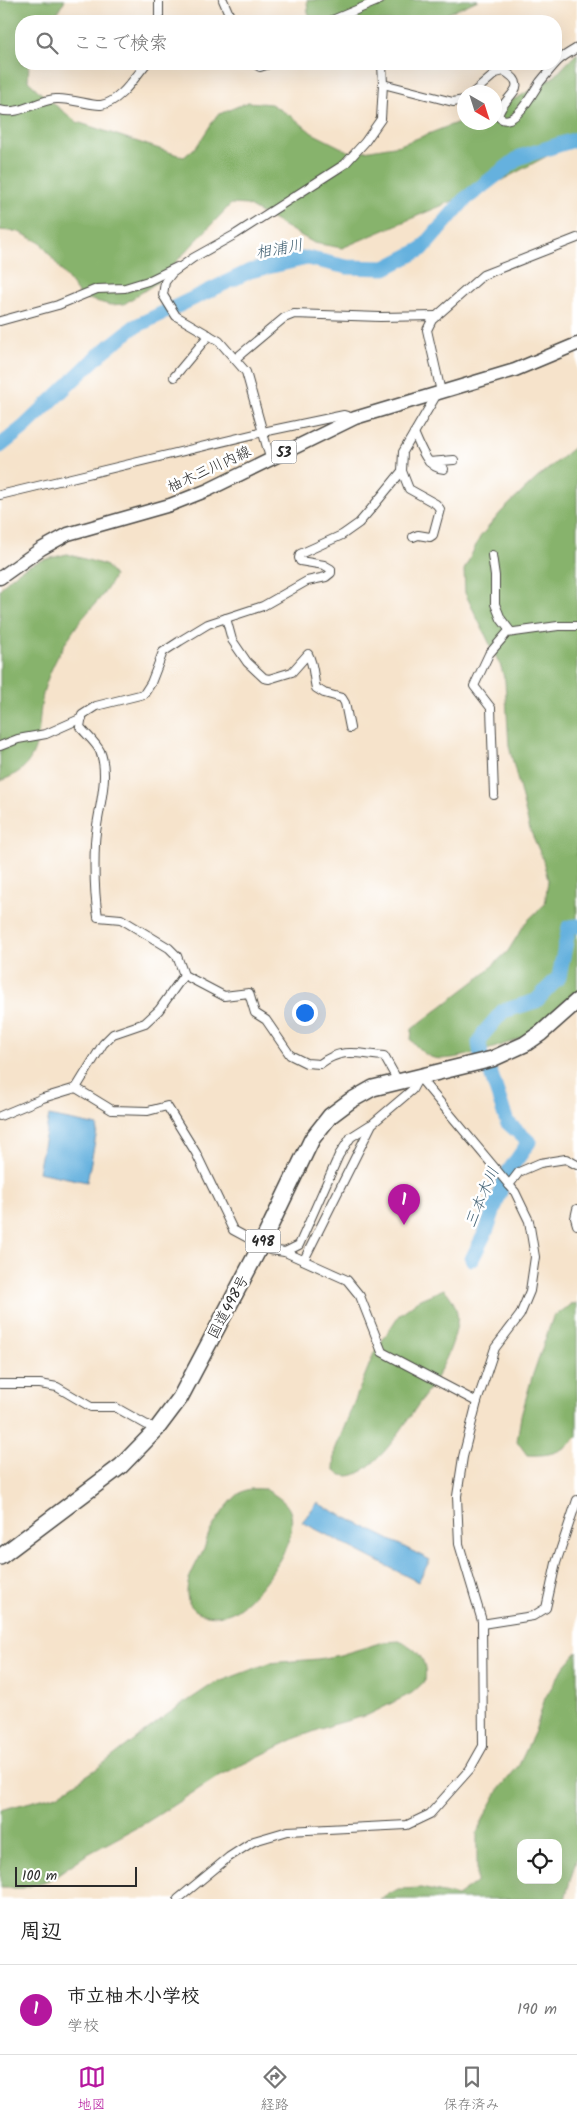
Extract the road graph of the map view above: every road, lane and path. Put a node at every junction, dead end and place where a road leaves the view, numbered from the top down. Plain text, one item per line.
1 (159, 0) edge
2 (223, 0) edge
3 (380, 0) edge
4 (160, 15) edge
5 (229, 15) edge
6 (344, 15) edge
7 (577, 48) edge
8 (562, 58) edge
9 (141, 70) edge
10 (382, 70) edge
11 (550, 70) edge
12 (383, 84) junction
13 (482, 85) edge
14 (457, 101) edge
15 (502, 107) edge
16 (0, 110) edge
17 (502, 119) edge
18 (577, 238) edge
19 (183, 265) junction
20 (437, 316) junction
21 (0, 321) edge
22 (209, 335) junction
23 (577, 344) edge
24 (235, 359) junction
25 (174, 377) dead end
26 (439, 393) junction
27 (355, 418) junction
28 (263, 432) junction
29 (414, 433) junction
30 (270, 458) junction
31 (454, 460) dead end
32 (429, 462) junction
33 (444, 469) dead end
34 (402, 471) junction
35 (0, 495) edge
36 (412, 537) dead end
37 (492, 555) dead end
38 (0, 578) edge
39 (226, 618) junction
40 (577, 626) edge
41 (511, 632) junction
42 (82, 718) junction
43 (350, 728) dead end
44 (0, 746) edge
45 (494, 795) dead end
46 (184, 975) junction
47 (577, 1001) edge
48 (419, 1077) junction
49 (398, 1081) junction
50 (76, 1088) junction
51 (0, 1116) edge
52 (372, 1124) junction
53 (577, 1165) edge
54 (509, 1185) junction
55 (577, 1210) edge
56 (577, 1225) edge
57 (261, 1245) junction
58 (285, 1252) junction
59 (304, 1260) junction
60 (0, 1384) edge
61 (477, 1402) junction
62 (156, 1430) junction
63 (577, 1500) edge
64 (0, 1557) edge
65 (482, 1624) junction
66 (178, 1899) edge

1 - 4 street
2 - 5 street
3 - 6 street
7 - 8 street
9 - 16 street
10 - 12 street
11 - 17 street
12 - 14 street
12 - 19 street
13 - 15 street
18 - 20 street
19 - 21 street
19 - 22 street
20 - 24 street
20 - 26 street
22 - 24 street
22 - 25 street
23 - 26 main road, 柚木三川内線 / 53
24 - 28 street
26 - 27 main road, 柚木三川内線 / 53
26 - 29 street
27 - 28 street
27 - 30 main road, 柚木三川内線 / 53
28 - 30 street
28 - 35 street
29 - 32 street
29 - 34 street
30 - 38 main road, 柚木三川内線 / 53
31 - 32 street
32 - 33 street
34 - 36 street
34 - 39 street
37 - 41 street
39 - 42 street
39 - 43 street
40 - 41 street
41 - 45 street
42 - 44 street
42 - 46 street
46 - 49 street
46 - 50 street
47 - 48 highway, 国道498号 / 498
48 - 49 highway, 国道498号 / 498
48 - 52 street
48 - 54 street
49 - 57 highway, 国道498号 / 498
50 - 51 street
50 - 57 street
52 - 58 street
52 - 59 street
53 - 54 street
54 - 61 street
55 - 56 street
57 - 58 street
57 - 62 highway, 国道498号 / 498
58 - 59 street
59 - 61 street
60 - 62 street
61 - 65 street
62 - 64 highway, 国道498号 / 498
63 - 65 street
65 - 66 street

